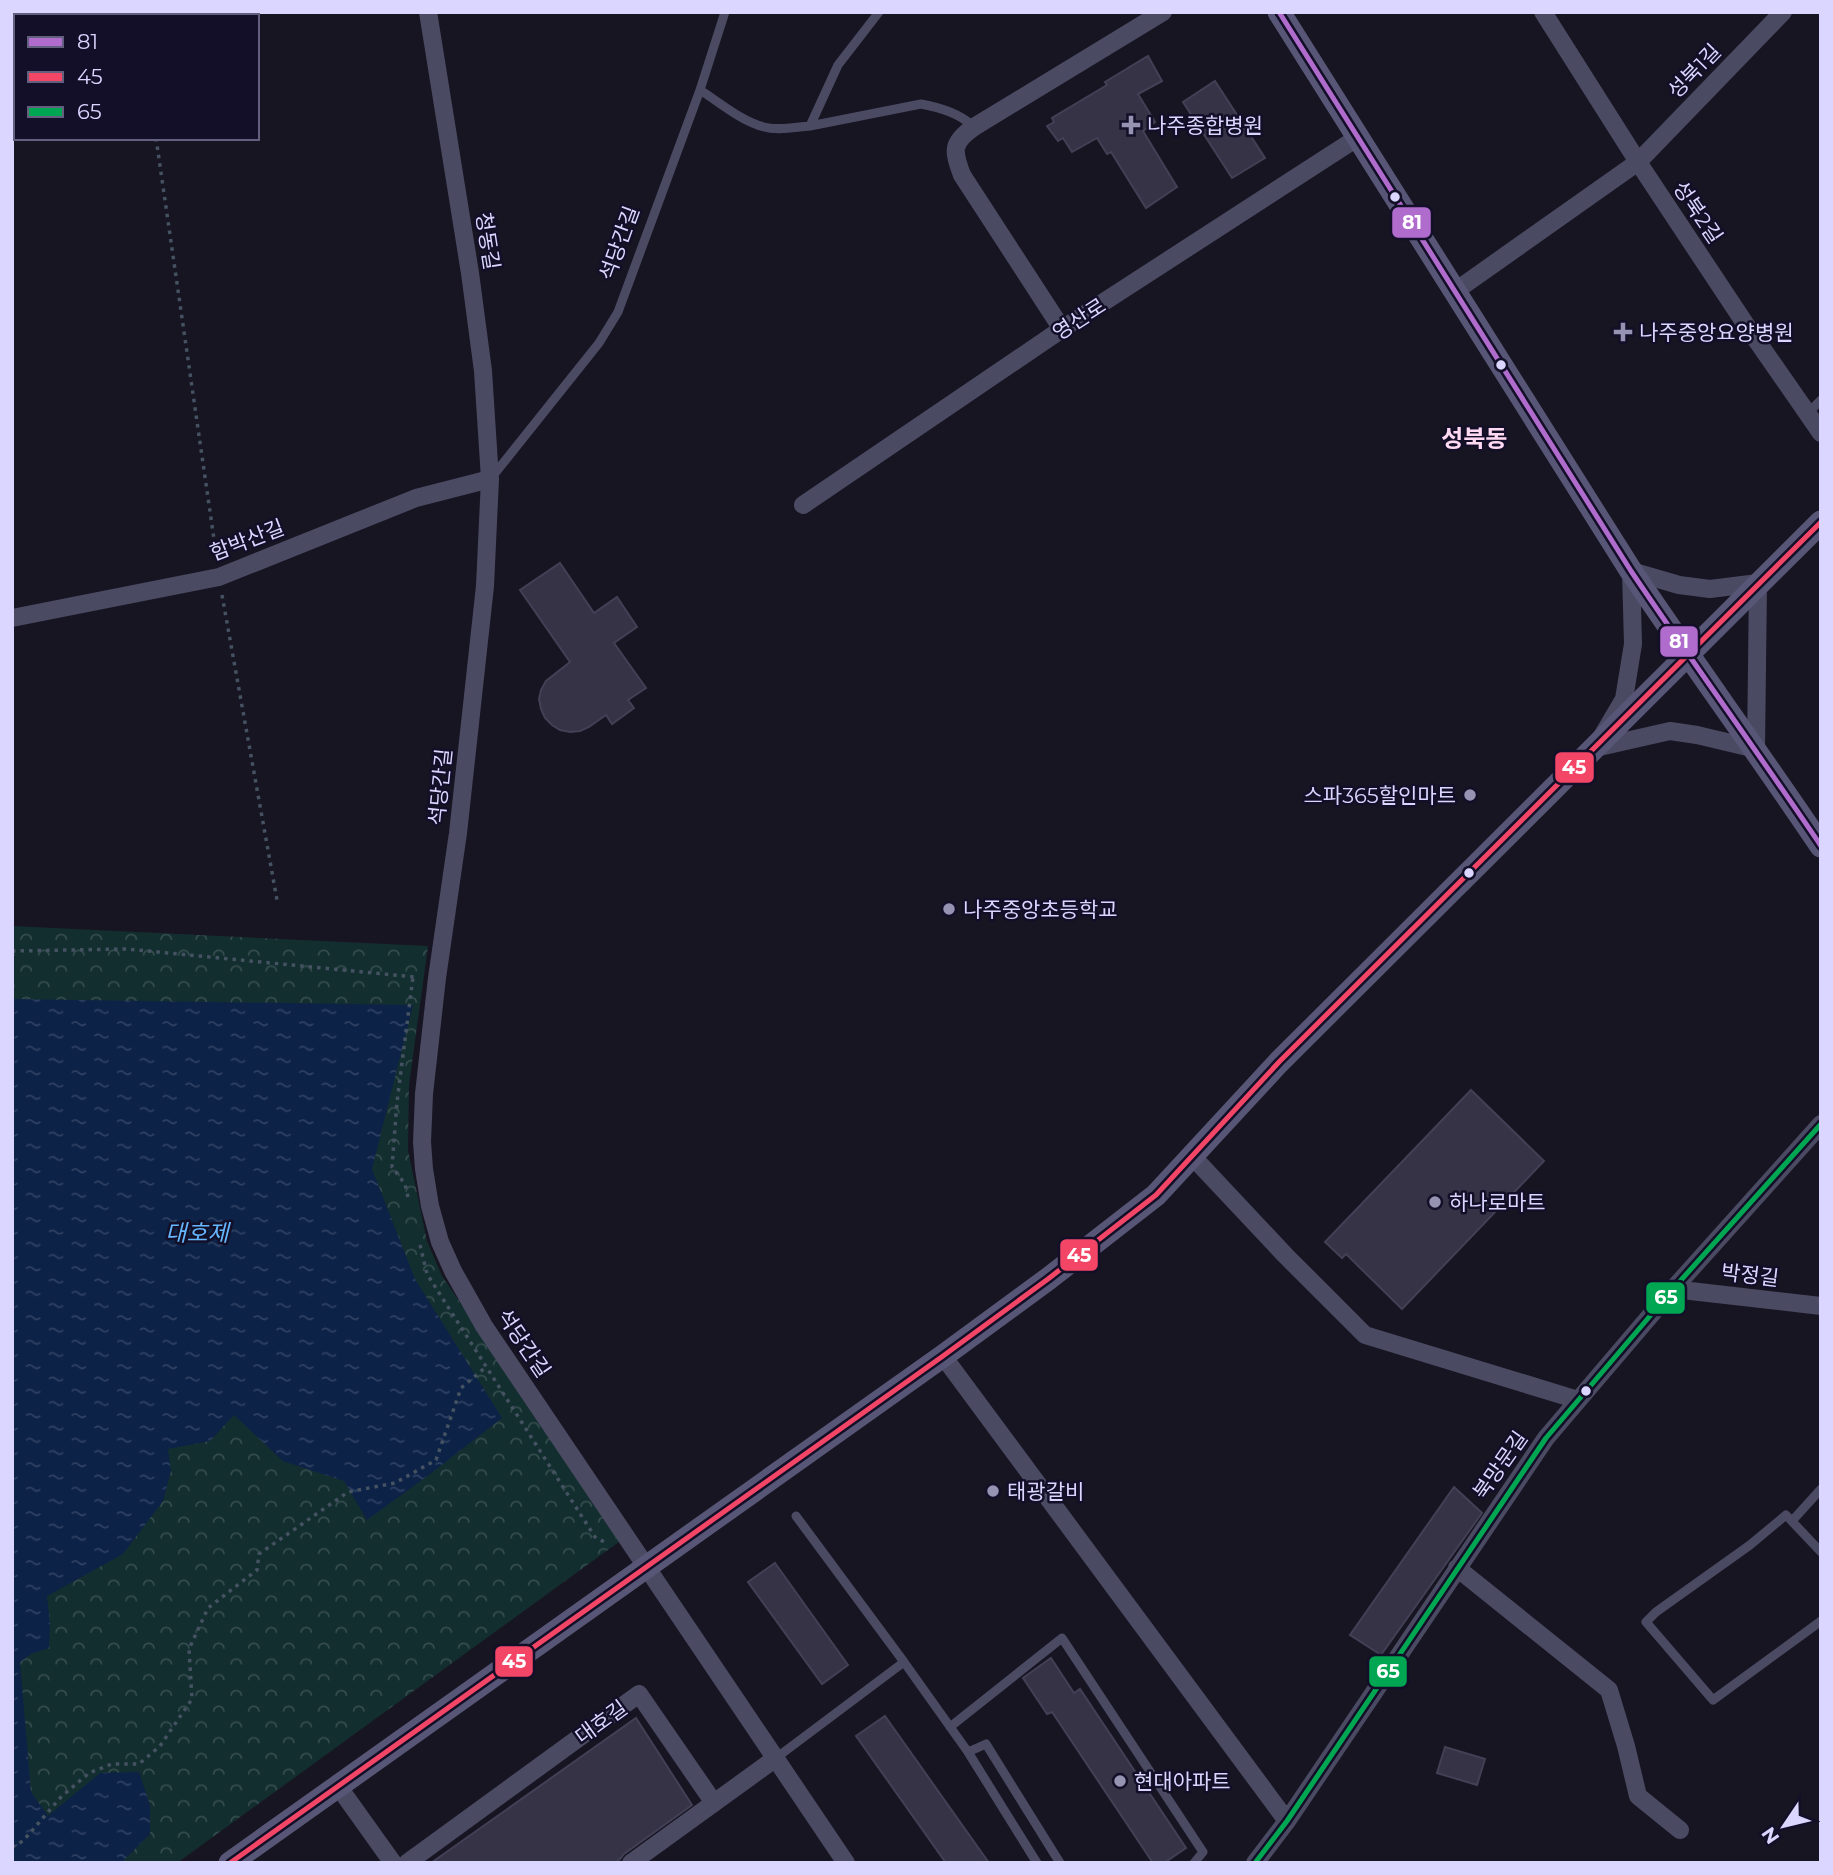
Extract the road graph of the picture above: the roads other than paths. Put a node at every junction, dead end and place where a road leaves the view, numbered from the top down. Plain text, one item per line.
1 (428, 12) edge
2 (725, 12) edge
3 (879, 12) edge
4 (1163, 12) edge
5 (1279, 12) edge
6 (1543, 12) edge
7 (1783, 12) edge
8 (700, 90) junction
9 (810, 126) junction
10 (974, 127) junction
11 (1357, 138) junction
12 (1638, 162) junction
13 (1454, 292) junction
14 (1062, 329) junction
15 (1821, 400) edge
16 (1807, 415) junction
17 (1821, 433) edge
18 (490, 479) junction
19 (803, 505) dead end
20 (1821, 522) edge
21 (1631, 571) junction
22 (1758, 583) junction
23 (12, 618) edge
24 (1688, 656) junction
25 (1595, 748) junction
26 (1756, 749) junction
27 (1821, 846) edge
28 (1821, 1124) edge
29 (1193, 1157) junction
30 (1673, 1289) junction
31 (1821, 1306) edge
32 (943, 1356) junction
33 (1578, 1400) junction
34 (1821, 1489) edge
35 (796, 1516) dead end
36 (1792, 1521) junction
37 (1821, 1552) edge
38 (647, 1565) junction
39 (1457, 1568) junction
40 (1821, 1621) edge
41 (904, 1662) junction
42 (950, 1727) junction
43 (968, 1752) junction
44 (776, 1758) junction
45 (338, 1786) junction
46 (714, 1803) junction
47 (1287, 1821) junction
48 (1680, 1830) dead end
49 (230, 1863) edge
50 (393, 1863) edge
51 (407, 1863) edge
52 (631, 1863) edge
53 (846, 1863) edge
54 (1037, 1863) edge
55 (1060, 1863) edge
56 (1194, 1863) edge
57 (1255, 1863) edge

1 - 18 street, 청동길
2 - 8 lane, 석당간길
3 - 9 lane
4 - 10 street
5 - 11 street
6 - 12 street, 성북2길
7 - 12 street, 성북1길
8 - 9 lane
8 - 18 lane, 석당간길
9 - 10 lane
10 - 14 street
11 - 13 street
11 - 14 street, 영산로
12 - 13 street, 성북1길
12 - 16 street, 성북2길
13 - 21 street
14 - 19 street, 영산로
15 - 16 lane
16 - 17 street, 성북2길
18 - 23 street, 함박산길
18 - 38 street, 석당간길
20 - 22 street
21 - 22 street
21 - 24 street
21 - 25 street
22 - 24 street
22 - 26 street
24 - 25 street
24 - 26 street
25 - 26 street
25 - 29 street
26 - 27 street
28 - 30 street, 북망문길
29 - 32 street
29 - 33 street
30 - 31 street, 박정길
30 - 33 street, 북망문길
32 - 38 street
32 - 47 street
33 - 39 street, 북망문길
34 - 36 lane
35 - 41 lane
36 - 37 lane
36 - 40 lane
38 - 44 street, 석당간길
38 - 45 street
39 - 47 street, 북망문길
39 - 48 street
41 - 42 lane
41 - 44 lane
42 - 43 lane
42 - 56 lane
43 - 54 lane
43 - 55 lane
44 - 46 street
44 - 53 street, 석당간길
45 - 49 street
45 - 50 street
46 - 51 street, 대호길
46 - 52 street
47 - 57 street, 북망문길

